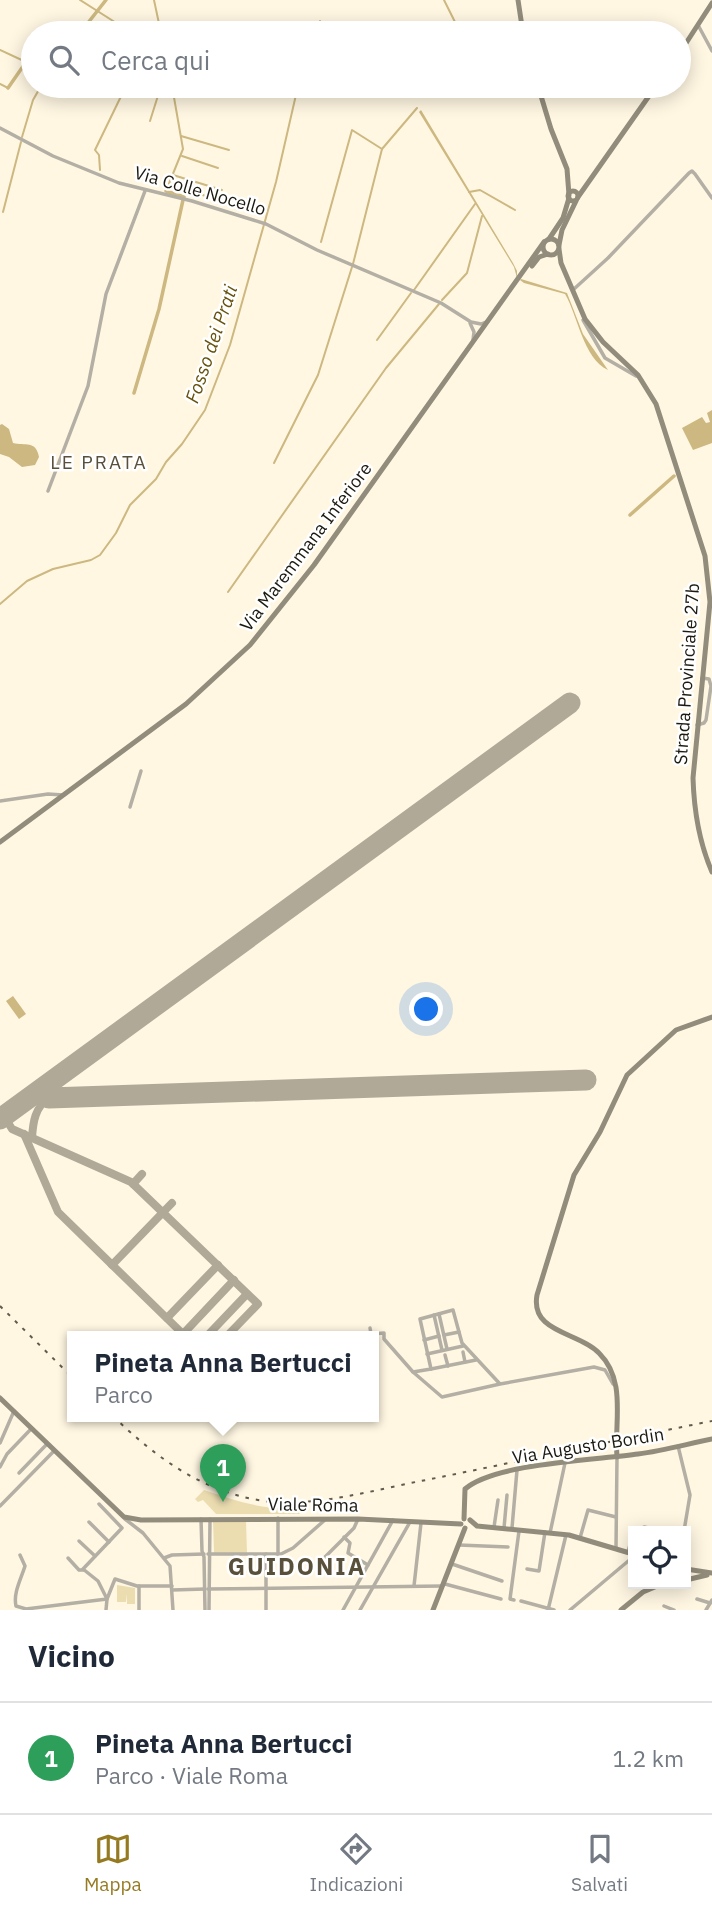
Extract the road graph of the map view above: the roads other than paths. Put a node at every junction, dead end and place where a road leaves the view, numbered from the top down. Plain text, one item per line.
1 (518, 0) edge
2 (712, 3) edge
3 (521, 21) edge
4 (698, 25) junction
5 (691, 36) edge
6 (712, 51) edge
7 (542, 98) edge
8 (647, 98) edge
9 (0, 128) edge
10 (569, 178) junction
11 (145, 190) junction
12 (578, 195) junction
13 (569, 197) junction
14 (712, 198) edge
15 (547, 241) junction
16 (559, 247) junction
17 (550, 255) junction
18 (561, 263) junction
19 (522, 275) junction
20 (572, 291) junction
21 (580, 309) junction
22 (488, 321) junction
23 (469, 322) junction
24 (480, 331) junction
25 (473, 342) junction
26 (619, 357) junction
27 (614, 365) junction
28 (643, 382) junction
29 (48, 491) dead end
30 (141, 771) dead end
31 (63, 795) junction
32 (0, 801) edge
33 (130, 807) dead end
34 (0, 842) edge
35 (712, 872) edge
36 (712, 1017) edge
37 (437, 1314) junction
38 (459, 1331) junction
39 (379, 1333) edge
40 (441, 1336) junction
41 (424, 1340) junction
42 (464, 1346) junction
43 (445, 1352) junction
44 (463, 1352) dead end
45 (427, 1354) junction
46 (476, 1360) junction
47 (465, 1362) junction
48 (448, 1366) junction
49 (431, 1369) junction
50 (413, 1372) junction
51 (502, 1384) junction
52 (617, 1392) junction
53 (0, 1400) edge
54 (14, 1411) junction
55 (32, 1429) junction
56 (712, 1439) edge
57 (0, 1443) edge
58 (47, 1444) junction
59 (678, 1446) junction
60 (54, 1451) junction
61 (617, 1457) junction
62 (565, 1463) junction
63 (0, 1467) edge
64 (517, 1470) junction
65 (19, 1473) dead end
66 (507, 1495) dead end
67 (498, 1500) dead end
68 (99, 1504) dead end
69 (0, 1506) edge
70 (124, 1517) junction
71 (617, 1517) junction
72 (278, 1518) junction
73 (326, 1518) junction
74 (201, 1519) junction
75 (210, 1519) junction
76 (358, 1519) junction
77 (139, 1520) junction
78 (393, 1520) junction
79 (466, 1521) junction
80 (89, 1522) dead end
81 (410, 1522) junction
82 (421, 1522) junction
83 (685, 1526) edge
84 (494, 1527) junction
85 (504, 1528) junction
86 (516, 1529) junction
87 (141, 1531) junction
88 (547, 1532) junction
89 (566, 1535) junction
90 (344, 1537) junction
91 (580, 1538) junction
92 (79, 1541) dead end
93 (109, 1542) junction
94 (459, 1545) junction
95 (508, 1547) dead end
96 (615, 1548) junction
97 (628, 1553) edge
98 (206, 1554) junction
99 (266, 1554) junction
100 (278, 1554) junction
101 (20, 1555) dead end
102 (95, 1556) junction
103 (68, 1558) dead end
104 (164, 1558) junction
105 (628, 1559) edge
106 (322, 1560) dead end
107 (452, 1564) junction
108 (368, 1565) junction
109 (527, 1569) dead end
110 (84, 1570) junction
111 (691, 1570) edge
112 (711, 1573) edge
113 (691, 1579) edge
114 (502, 1581) dead end
115 (444, 1585) junction
116 (139, 1586) junction
117 (414, 1586) junction
118 (355, 1587) junction
119 (374, 1587) junction
120 (172, 1588) junction
121 (266, 1588) junction
122 (206, 1589) junction
123 (650, 1589) edge
124 (107, 1599) junction
125 (501, 1599) dead end
126 (697, 1599) dead end
127 (514, 1600) dead end
128 (521, 1601) dead end
129 (711, 1601) edge
130 (664, 1606) dead end
131 (548, 1609) edge
132 (106, 1610) edge
133 (139, 1610) edge
134 (173, 1610) edge
135 (207, 1610) edge
136 (266, 1610) edge
137 (342, 1610) edge
138 (360, 1610) edge
139 (433, 1610) edge
140 (554, 1610) edge
141 (570, 1610) edge
142 (621, 1610) edge
143 (674, 1610) edge
144 (706, 1610) edge

1 - 3 main road
2 - 4 main road
4 - 5 main road
4 - 6 street
7 - 10 main road
8 - 12 main road
9 - 11 street, Via Colle Nocello
10 - 12 main road
10 - 13 main road
11 - 23 street, Via Colle Nocello
11 - 29 street
12 - 13 main road
12 - 16 main road
13 - 15 main road, Via Maremmana Inferiore
14 - 20 street
15 - 16 main road
15 - 17 main road
15 - 19 main road, Via Maremmana Inferiore
16 - 17 main road, Via Maremmana Inferiore
16 - 18 main road
17 - 18 main road
17 - 19 main road, Via Maremmana Inferiore
18 - 20 main road
19 - 22 main road, Via Maremmana Inferiore
20 - 21 main road
21 - 26 main road
21 - 27 street
22 - 23 street
22 - 24 main road, Via Maremmana Inferiore
23 - 24 street, Via Colle Nocello
23 - 25 street
24 - 25 main road, Via Maremmana Inferiore
25 - 31 main road, Via Maremmana Inferiore
26 - 27 street
26 - 28 main road
27 - 28 street
28 - 35 main road, Strada Provinciale 27b
30 - 33 street
31 - 32 street
31 - 34 main road, Via Maremmana Inferiore
36 - 52 main road
37 - 38 street
37 - 40 street
37 - 41 street
38 - 40 street
38 - 42 street
39 - 50 street
40 - 41 street
40 - 43 street
41 - 45 street
42 - 43 street
42 - 46 street
43 - 45 street
43 - 48 street
44 - 47 street
45 - 49 street
46 - 47 street
46 - 51 street
47 - 48 street
48 - 49 street
49 - 50 street
50 - 51 street
51 - 52 street
52 - 61 main road
53 - 54 main road
54 - 55 main road
54 - 57 street
55 - 58 main road
55 - 63 street
56 - 59 main road, Via Augusto Bordin
58 - 60 main road
58 - 65 street
59 - 61 main road, Via Augusto Bordin
59 - 83 street
60 - 69 street
60 - 70 main road
61 - 62 main road, Via Augusto Bordin
61 - 71 street
62 - 64 main road, Via Augusto Bordin
62 - 88 street
64 - 79 main road, Via Augusto Bordin
64 - 86 street
66 - 85 street
67 - 84 street
68 - 93 street
70 - 77 main road, Viale Roma
70 - 87 street
71 - 91 street
71 - 96 street
72 - 73 main road, Viale Roma
72 - 75 main road, Viale Roma
72 - 100 street
73 - 76 main road, Viale Roma
73 - 100 street
74 - 75 main road, Viale Roma
74 - 77 main road, Viale Roma
74 - 98 street
75 - 98 street
76 - 78 main road, Viale Roma
76 - 90 street
77 - 87 street
78 - 81 main road, Viale Roma
78 - 108 street
79 - 82 main road, Viale Roma
79 - 84 main road, Viale Roma
79 - 94 main road
80 - 93 street
81 - 82 main road, Viale Roma
81 - 119 street
82 - 117 street
84 - 85 main road, Viale Roma
85 - 86 main road, Viale Roma
86 - 88 main road, Viale Roma
86 - 127 street
87 - 104 street
88 - 89 main road, Viale Roma
88 - 109 street
89 - 91 main road, Viale Roma
89 - 131 street
90 - 106 street
90 - 108 street
91 - 96 main road, Viale Roma
92 - 102 street
93 - 102 street
94 - 95 street
94 - 107 main road
96 - 97 main road, Viale Roma
98 - 99 street
98 - 104 street
98 - 122 street
99 - 100 street
99 - 121 street
101 - 124 street
102 - 110 street
103 - 110 street
104 - 120 street
105 - 141 street
107 - 114 street
107 - 115 main road
108 - 118 street
110 - 124 street
111 - 112 main road
112 - 113 main road
115 - 117 street
115 - 125 street
115 - 139 main road
116 - 120 street
116 - 124 street
116 - 133 street
117 - 119 street
118 - 119 street
118 - 121 street
118 - 137 street
119 - 138 street
120 - 122 street
120 - 134 street
121 - 122 street
121 - 136 street
122 - 135 street
123 - 142 main road
124 - 132 street
126 - 129 street
128 - 131 street
129 - 144 street
130 - 143 street
131 - 140 street

